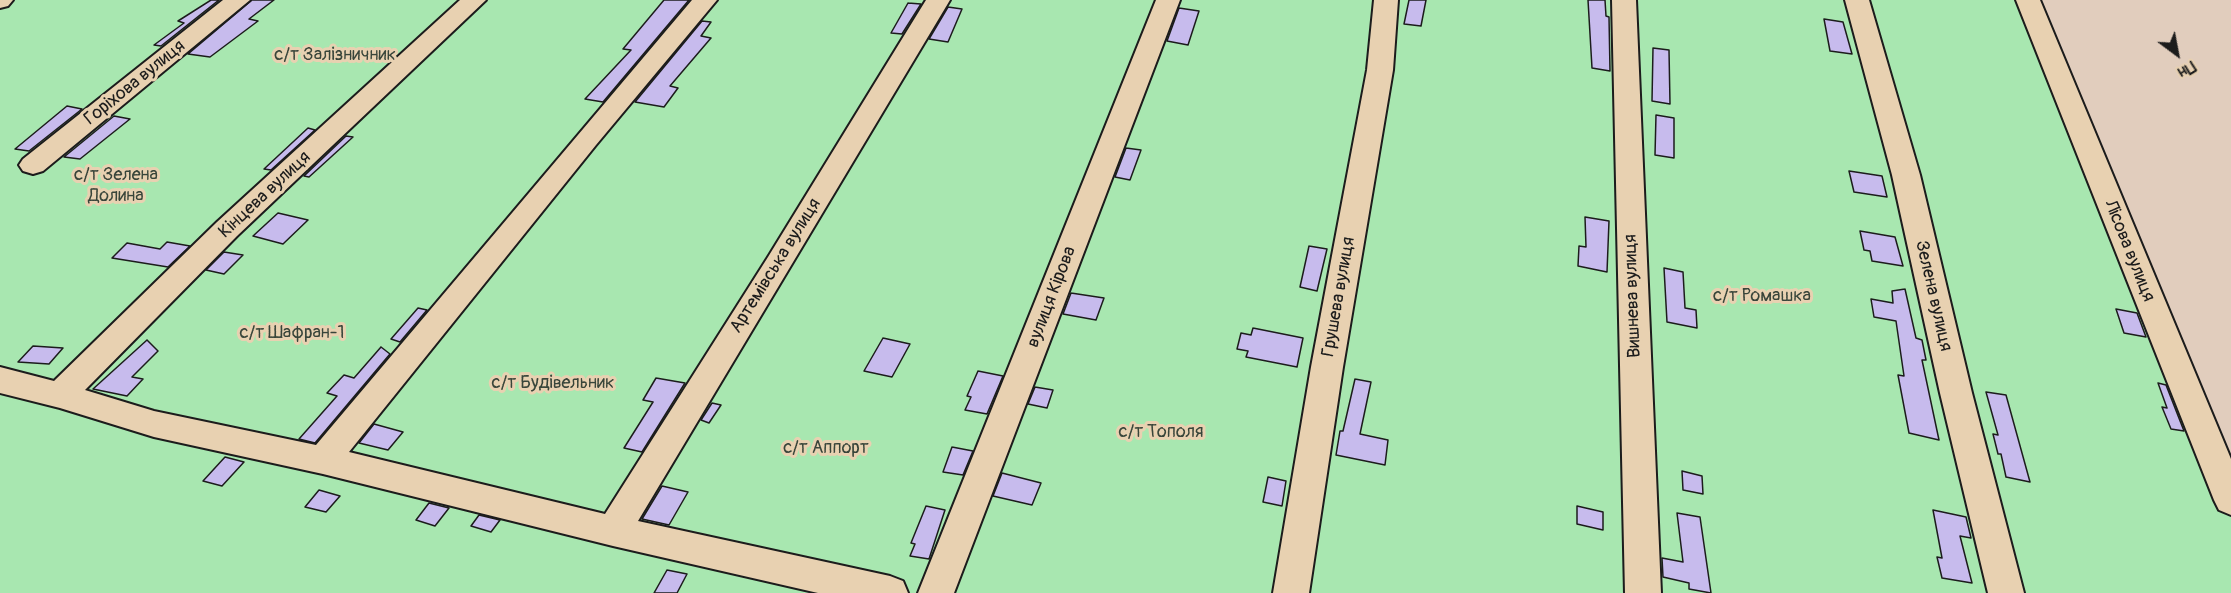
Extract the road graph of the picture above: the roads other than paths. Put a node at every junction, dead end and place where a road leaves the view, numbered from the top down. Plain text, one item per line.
1 (238, 0) edge
2 (474, 0) edge
3 (705, 0) edge
4 (938, 0) edge
5 (1168, 0) edge
6 (1386, 0) edge
7 (1624, 0) edge
8 (1857, 0) edge
9 (2028, 0) edge
10 (33, 165) dead end
11 (0, 380) edge
12 (60, 395) junction
13 (323, 460) junction
14 (2231, 500) edge
15 (613, 531) junction
16 (890, 593) edge
17 (936, 593) edge
18 (1291, 593) edge
19 (1643, 593) edge
20 (2006, 593) edge

1 - 10 street, Горіхова вулиця
2 - 12 street, Кінцева вулиця
3 - 13 street
4 - 15 street, Артемівська вулиця
5 - 17 street, вулиця Кірова
6 - 18 street, Грушева вулиця
7 - 19 street, Вишнева вулиця
8 - 20 street, Зелена вулиця
9 - 14 street, Лісова вулиця
11 - 12 street
12 - 13 street
13 - 15 street
15 - 16 street

